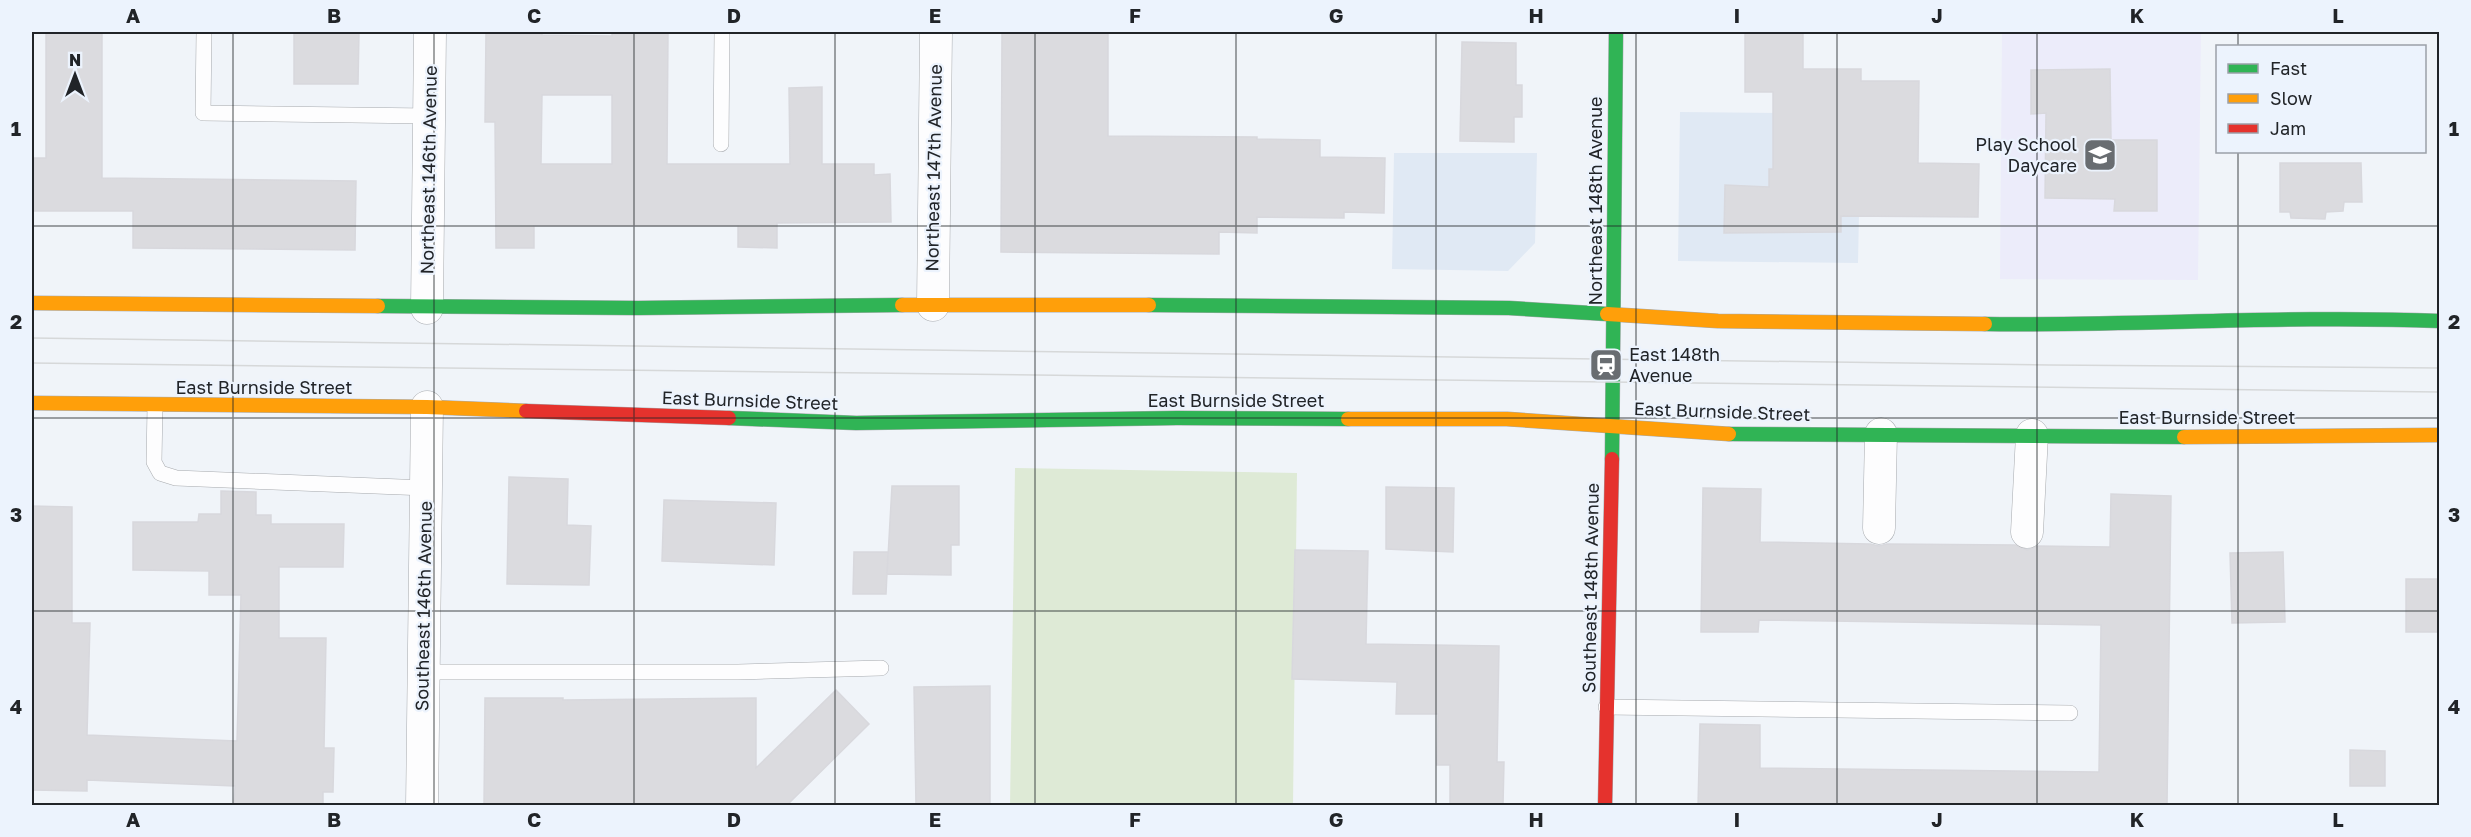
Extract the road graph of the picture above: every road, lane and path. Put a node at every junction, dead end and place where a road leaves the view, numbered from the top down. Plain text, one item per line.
1 (204, 32) edge
2 (430, 32) edge
3 (722, 32) edge
4 (936, 32) edge
5 (1616, 32) edge
6 (429, 116) junction
7 (721, 144) dead end
8 (32, 303) edge
9 (933, 304) junction
10 (427, 308) junction
11 (1613, 314) junction
12 (2439, 321) edge
13 (1613, 371) joint
14 (32, 403) edge
15 (154, 406) junction
16 (427, 407) junction
17 (1612, 426) junction
18 (1881, 434) junction
19 (2032, 435) junction
20 (2439, 435) edge
21 (426, 488) junction
22 (1879, 528) dead end
23 (2027, 532) dead end
24 (881, 668) dead end
25 (424, 672) junction
26 (1606, 707) junction
27 (2070, 713) dead end
28 (422, 806) edge
29 (1605, 806) edge

1 - 6 lane
2 - 6 street, Northeast 146th Avenue
3 - 7 lane
4 - 9 street, Northeast 147th Avenue
5 - 11 street, Northeast 148th Avenue
6 - 10 street, Northeast 146th Avenue
8 - 10 street
9 - 10 street
9 - 11 street
11 - 12 street
11 - 13 street, Northeast 148th Avenue
13 - 17 street, Southeast 148th Avenue
14 - 15 street, East Burnside Street
15 - 16 street, East Burnside Street
15 - 21 lane
16 - 17 street, East Burnside Street
16 - 21 street, Southeast 146th Avenue
17 - 18 street, East Burnside Street
17 - 26 street, Southeast 148th Avenue
18 - 19 street, East Burnside Street
18 - 22 street
19 - 20 street, East Burnside Street
19 - 23 street
21 - 25 street, Southeast 146th Avenue
24 - 25 lane
25 - 28 street, Southeast 146th Avenue
26 - 27 lane
26 - 29 street, Southeast 148th Avenue

